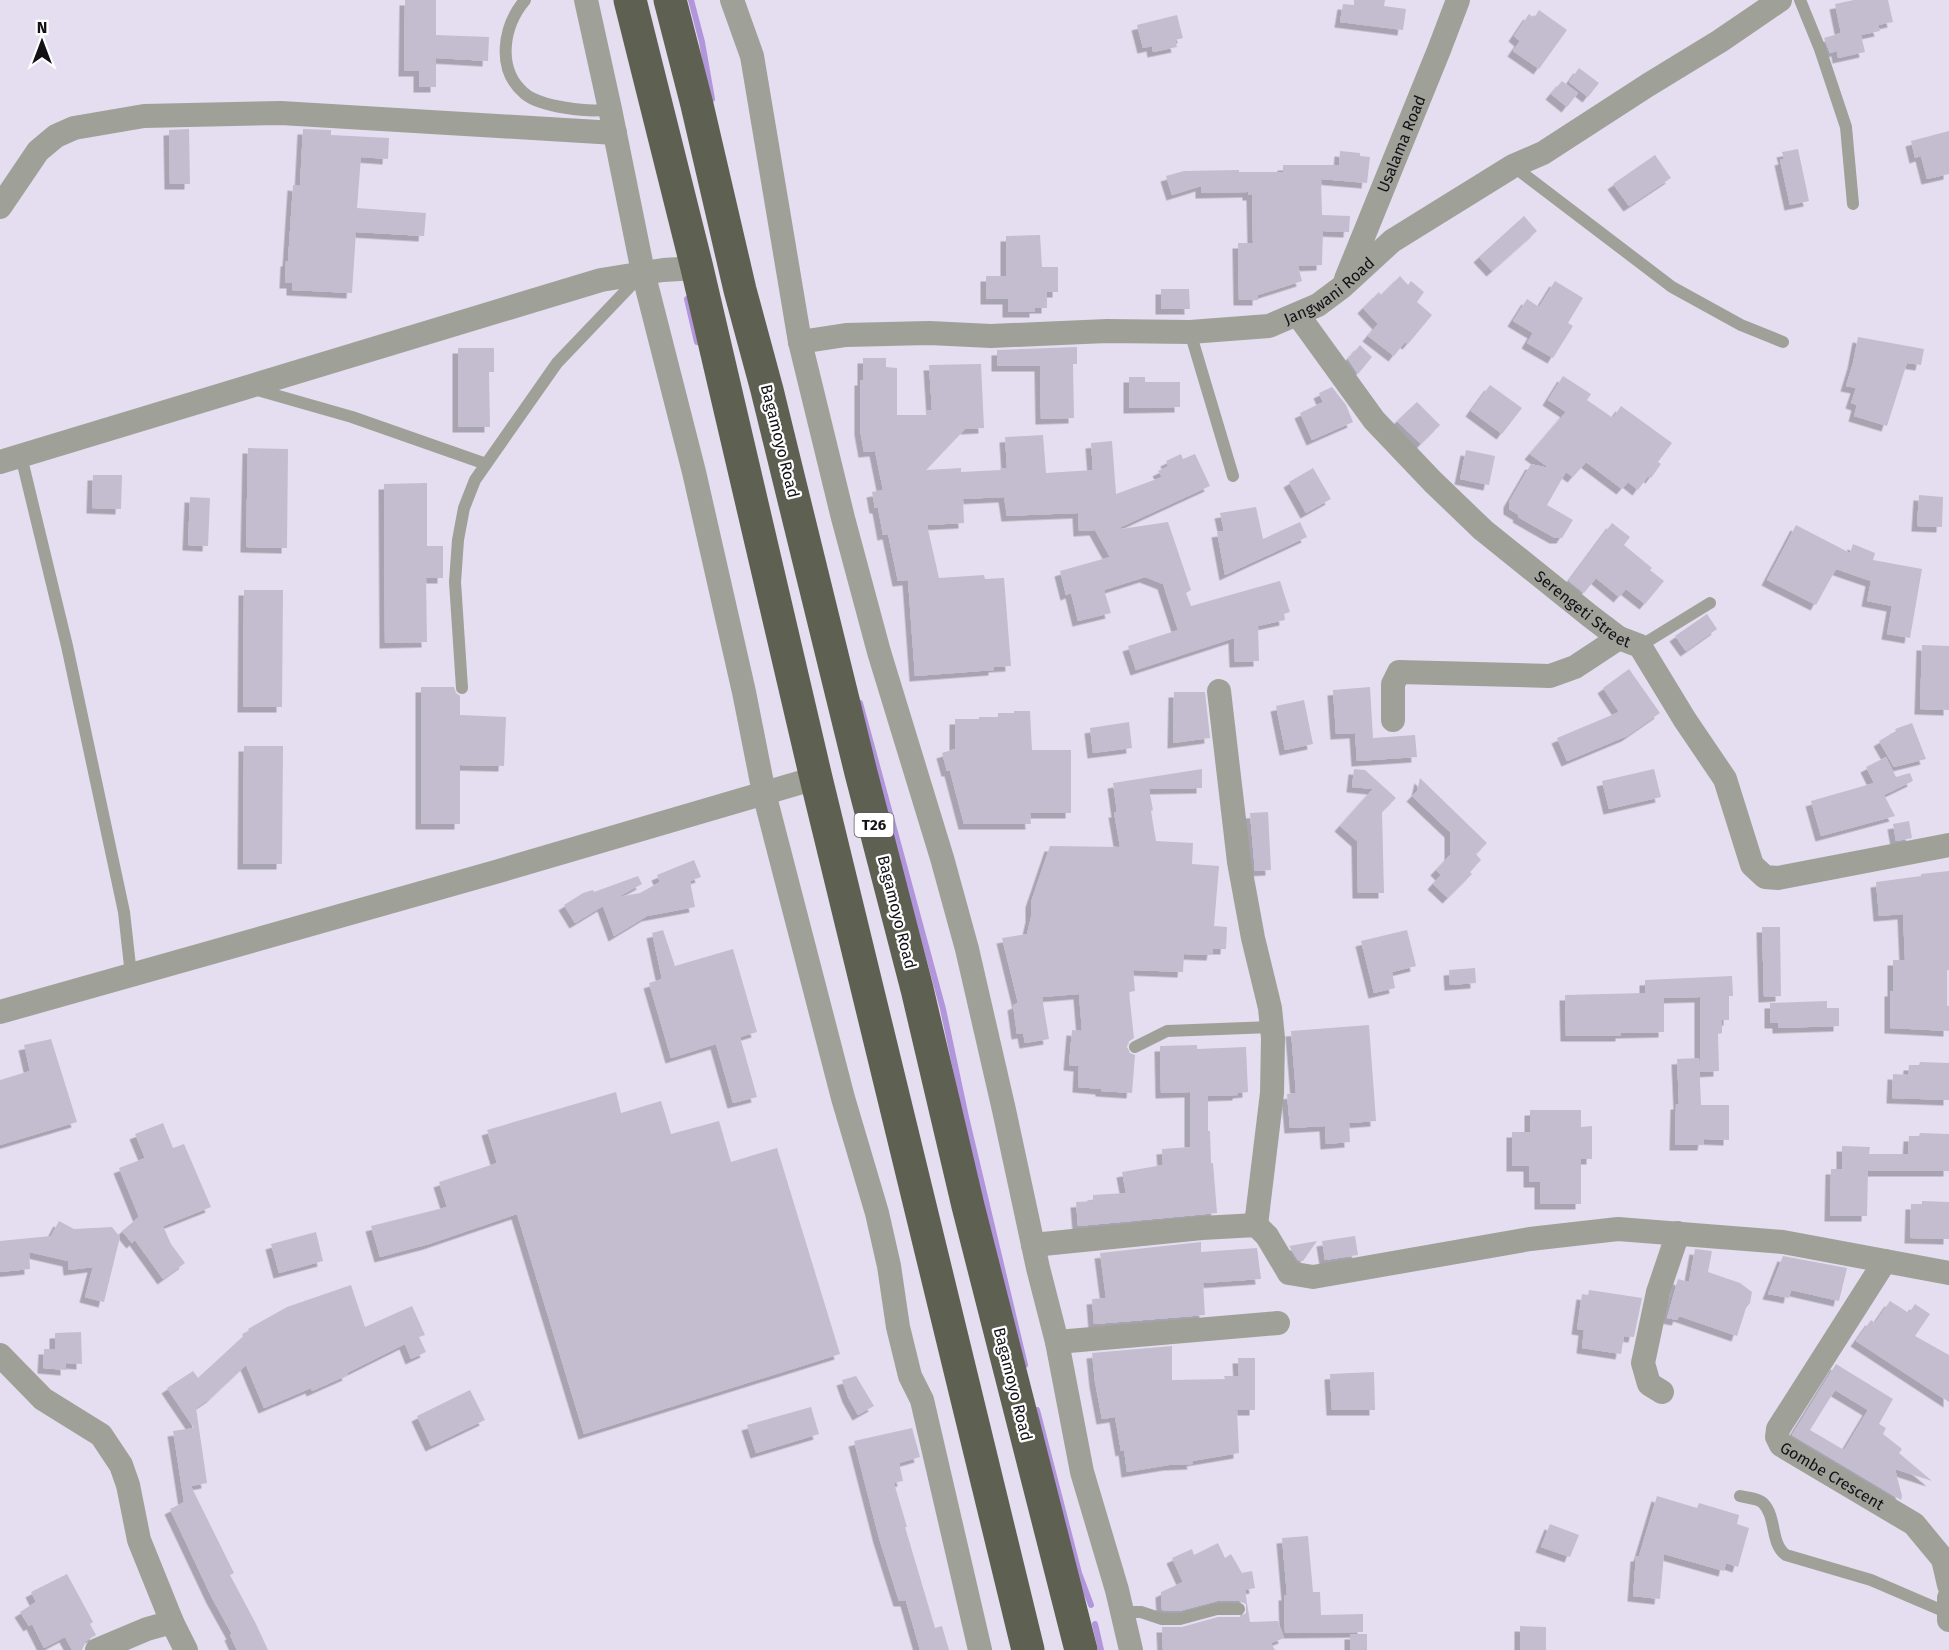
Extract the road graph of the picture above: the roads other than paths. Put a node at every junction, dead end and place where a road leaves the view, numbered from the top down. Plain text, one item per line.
1 (525, 0) edge
2 (586, 0) edge
3 (630, 0) edge
4 (670, 0) edge
5 (732, 0) edge
6 (1458, 0) edge
7 (1780, 0) edge
8 (1800, 0) edge
9 (610, 109) junction
10 (615, 133) junction
11 (1513, 166) junction
12 (1853, 204) dead end
13 (0, 207) edge
14 (697, 268) junction
15 (643, 273) junction
16 (1342, 287) junction
17 (1298, 315) junction
18 (1190, 332) junction
19 (800, 342) junction
20 (1782, 342) dead end
21 (247, 387) junction
22 (10, 459) edge
23 (486, 464) junction
24 (1233, 476) dead end
25 (1710, 603) dead end
26 (1630, 642) junction
27 (462, 688) dead end
28 (1219, 691) dead end
29 (1393, 720) dead end
30 (816, 778) junction
31 (764, 793) junction
32 (1949, 845) edge
33 (131, 975) junction
34 (0, 1012) edge
35 (1272, 1027) junction
36 (1135, 1047) dead end
37 (1256, 1225) junction
38 (1678, 1233) junction
39 (1033, 1245) junction
40 (1885, 1261) junction
41 (1949, 1273) edge
42 (1278, 1323) dead end
43 (1057, 1342) junction
44 (0, 1355) edge
45 (1662, 1392) dead end
46 (1740, 1496) dead end
47 (1949, 1585) edge
48 (1239, 1609) dead end
49 (1949, 1610) edge
50 (1122, 1612) junction
51 (172, 1623) junction
52 (98, 1650) edge
53 (186, 1650) edge
54 (980, 1650) edge
55 (1028, 1650) edge
56 (1081, 1650) edge
57 (1131, 1650) edge

1 - 9 lane
2 - 9 street
3 - 14 highway, T26
4 - 56 highway, Bagamoyo Road / T26
5 - 19 street
6 - 16 street, Usalama Road
7 - 11 street, Jangwani Road
8 - 12 lane
9 - 10 street
10 - 13 street
10 - 15 street
11 - 16 street, Jangwani Road
11 - 20 lane
14 - 15 street
14 - 30 highway, T26
15 - 21 street
15 - 23 lane
15 - 31 street
16 - 17 street, Jangwani Road
17 - 18 street, Jangwani Road
17 - 26 street, Serengeti Street
18 - 19 street, Jangwani Road
18 - 24 lane
19 - 39 street
21 - 22 street
21 - 23 lane
22 - 33 lane
23 - 27 lane
25 - 26 lane
26 - 29 street
26 - 32 street, Serengeti Street
28 - 35 street
30 - 31 street
30 - 55 highway, T26
31 - 33 street
31 - 54 street
33 - 34 street
35 - 36 lane
35 - 37 street
37 - 38 street
37 - 39 street
38 - 40 street
38 - 45 street
39 - 43 street
40 - 41 street
40 - 47 street, Gombe Crescent
42 - 43 street
43 - 50 street
44 - 51 street
46 - 49 lane
48 - 50 lane
50 - 57 street
51 - 52 street
51 - 53 street

